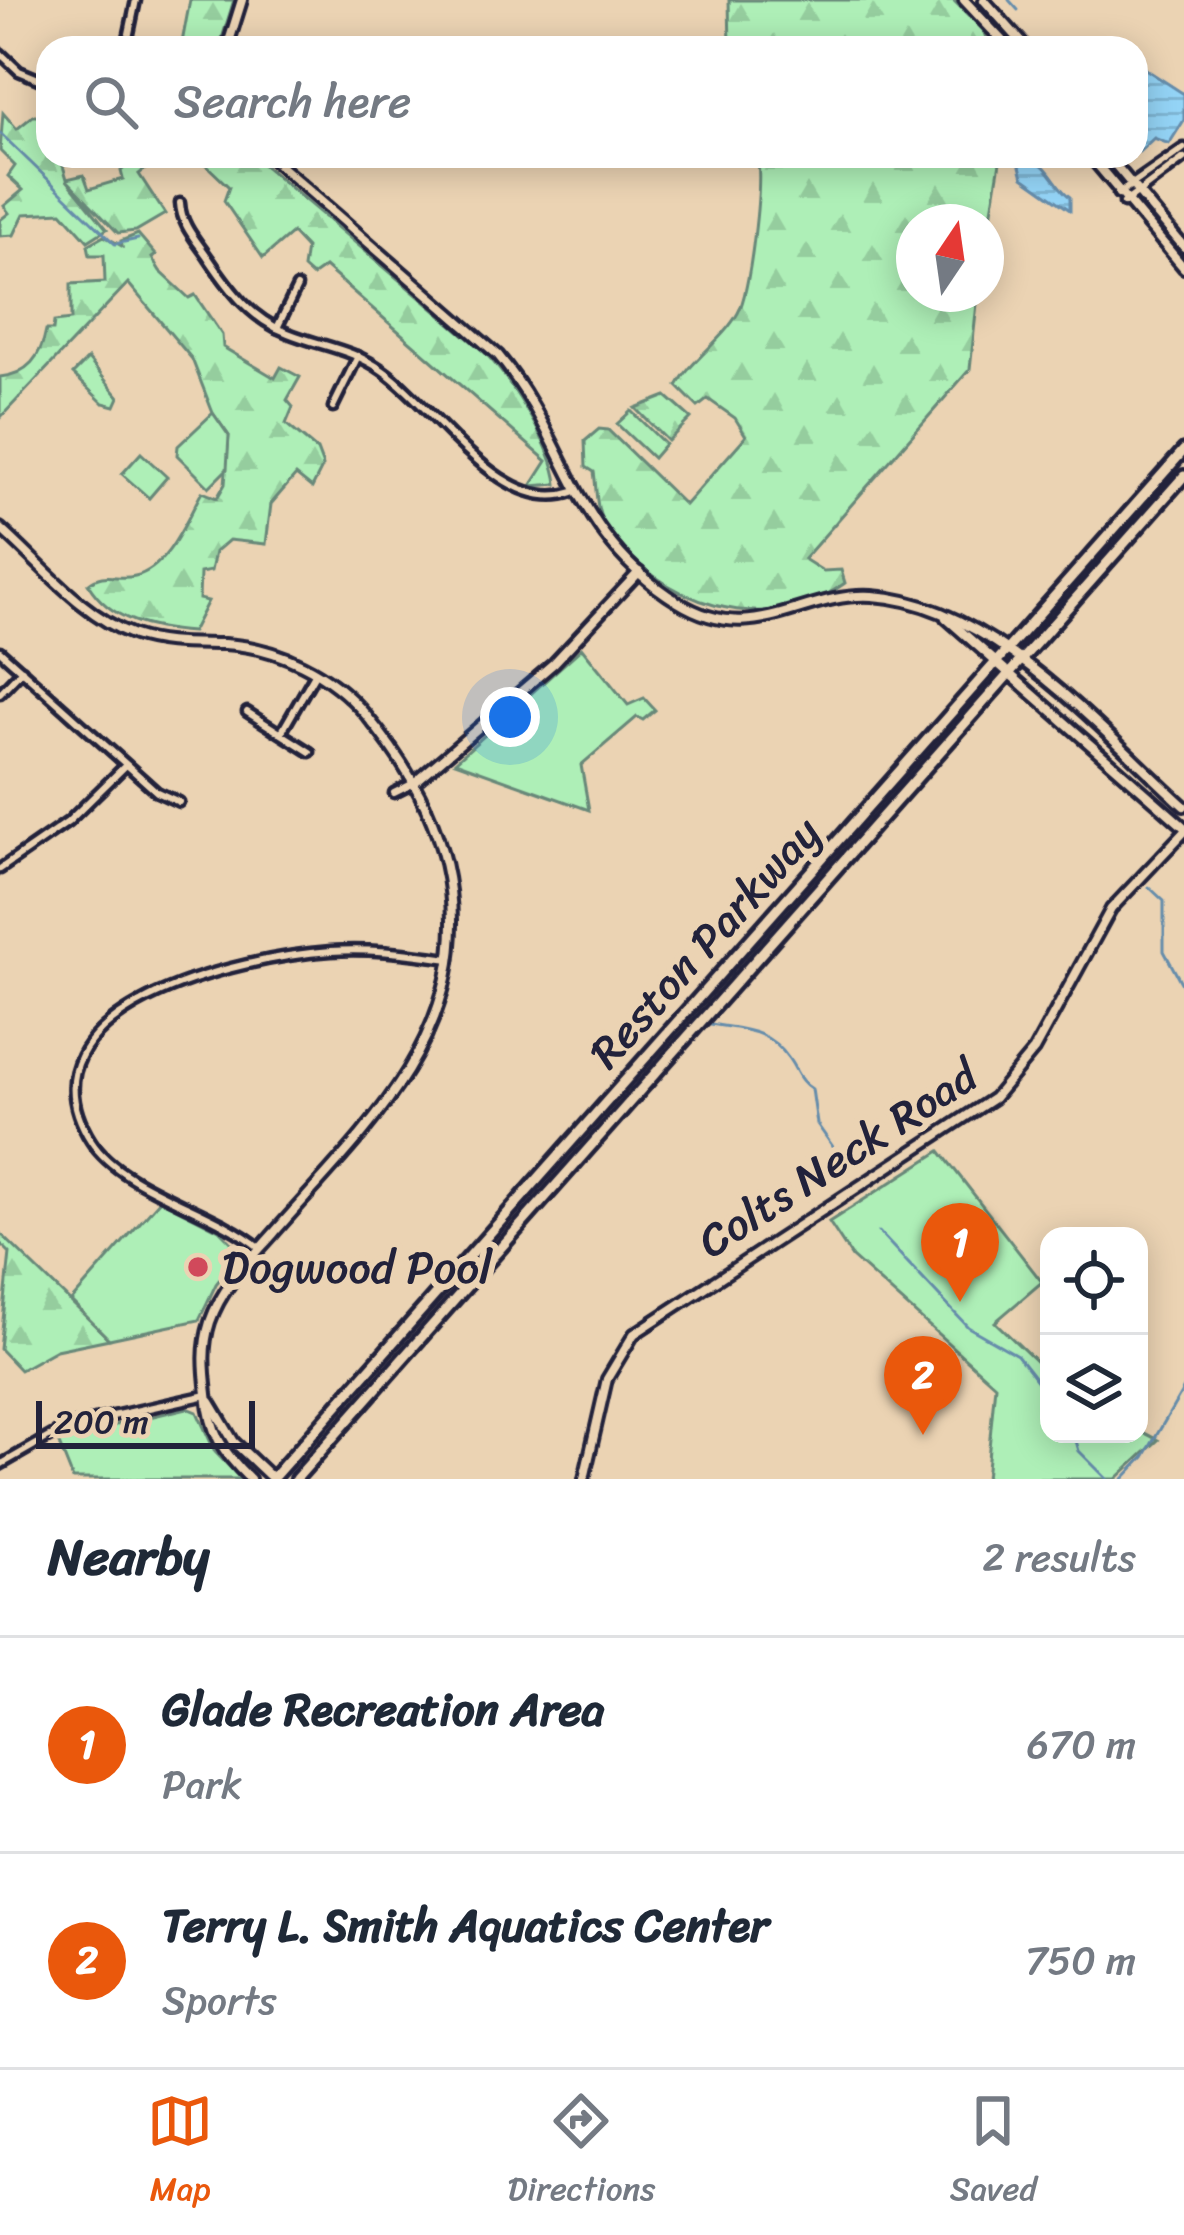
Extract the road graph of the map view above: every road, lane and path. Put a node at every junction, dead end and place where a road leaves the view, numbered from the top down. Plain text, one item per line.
1 (136, 0) edge
2 (242, 0) edge
3 (964, 0) edge
4 (984, 0) edge
5 (128, 36) edge
6 (231, 36) edge
7 (998, 36) edge
8 (1017, 36) edge
9 (0, 53) edge
10 (36, 78) edge
11 (1184, 148) edge
12 (1184, 158) edge
13 (283, 168) edge
14 (1099, 168) edge
15 (1117, 168) edge
16 (1129, 184) junction
17 (1117, 194) junction
18 (1136, 194) junction
19 (180, 203) dead end
20 (1124, 203) junction
21 (1184, 247) edge
22 (1184, 268) edge
23 (297, 287) dead end
24 (277, 328) junction
25 (358, 356) junction
26 (333, 407) dead end
27 (1184, 449) edge
28 (1184, 476) edge
29 (574, 492) junction
30 (0, 528) edge
31 (639, 572) junction
32 (939, 614) junction
33 (1006, 650) junction
34 (0, 651) edge
35 (997, 660) junction
36 (1020, 661) junction
37 (22, 670) junction
38 (1011, 671) junction
39 (316, 672) junction
40 (0, 693) edge
41 (247, 712) dead end
42 (281, 733) junction
43 (310, 752) dead end
44 (126, 764) junction
45 (414, 783) junction
46 (394, 793) dead end
47 (179, 802) dead end
48 (1184, 806) edge
49 (1184, 829) edge
50 (0, 869) edge
51 (450, 959) junction
52 (260, 1248) junction
53 (207, 1395) junction
54 (0, 1450) edge
55 (8, 1458) junction
56 (0, 1465) edge
57 (250, 1479) edge
58 (273, 1479) edge
59 (296, 1479) edge
60 (584, 1479) edge

1 - 5 street
2 - 6 street
3 - 7 street
4 - 8 street
9 - 10 street
11 - 16 street
12 - 18 street
13 - 29 street
14 - 17 street
15 - 16 street
16 - 17 street
16 - 18 street
17 - 20 street
18 - 20 street
18 - 21 street
19 - 24 street
20 - 22 street
23 - 24 street
24 - 25 street
25 - 26 street
25 - 29 street
27 - 33 main road, Reston Parkway
28 - 36 main road, Reston Parkway
29 - 31 street
30 - 39 street
31 - 32 street
31 - 45 street
32 - 33 street
32 - 35 street
33 - 35 main road, Reston Parkway
33 - 36 street
34 - 37 street
35 - 38 street
35 - 58 main road, Reston Parkway
36 - 38 main road, Reston Parkway
36 - 48 street
37 - 40 street
37 - 44 street
38 - 49 street
38 - 59 main road, Reston Parkway
39 - 42 street
39 - 45 street
41 - 42 street
42 - 43 street
44 - 47 street
44 - 50 street
45 - 46 street
45 - 51 street
49 - 60 street, Colts Neck Road
51 - 52 street
51 - 52 street
52 - 53 street
53 - 55 street
53 - 57 street
53 - 58 street
54 - 55 street
55 - 56 street

